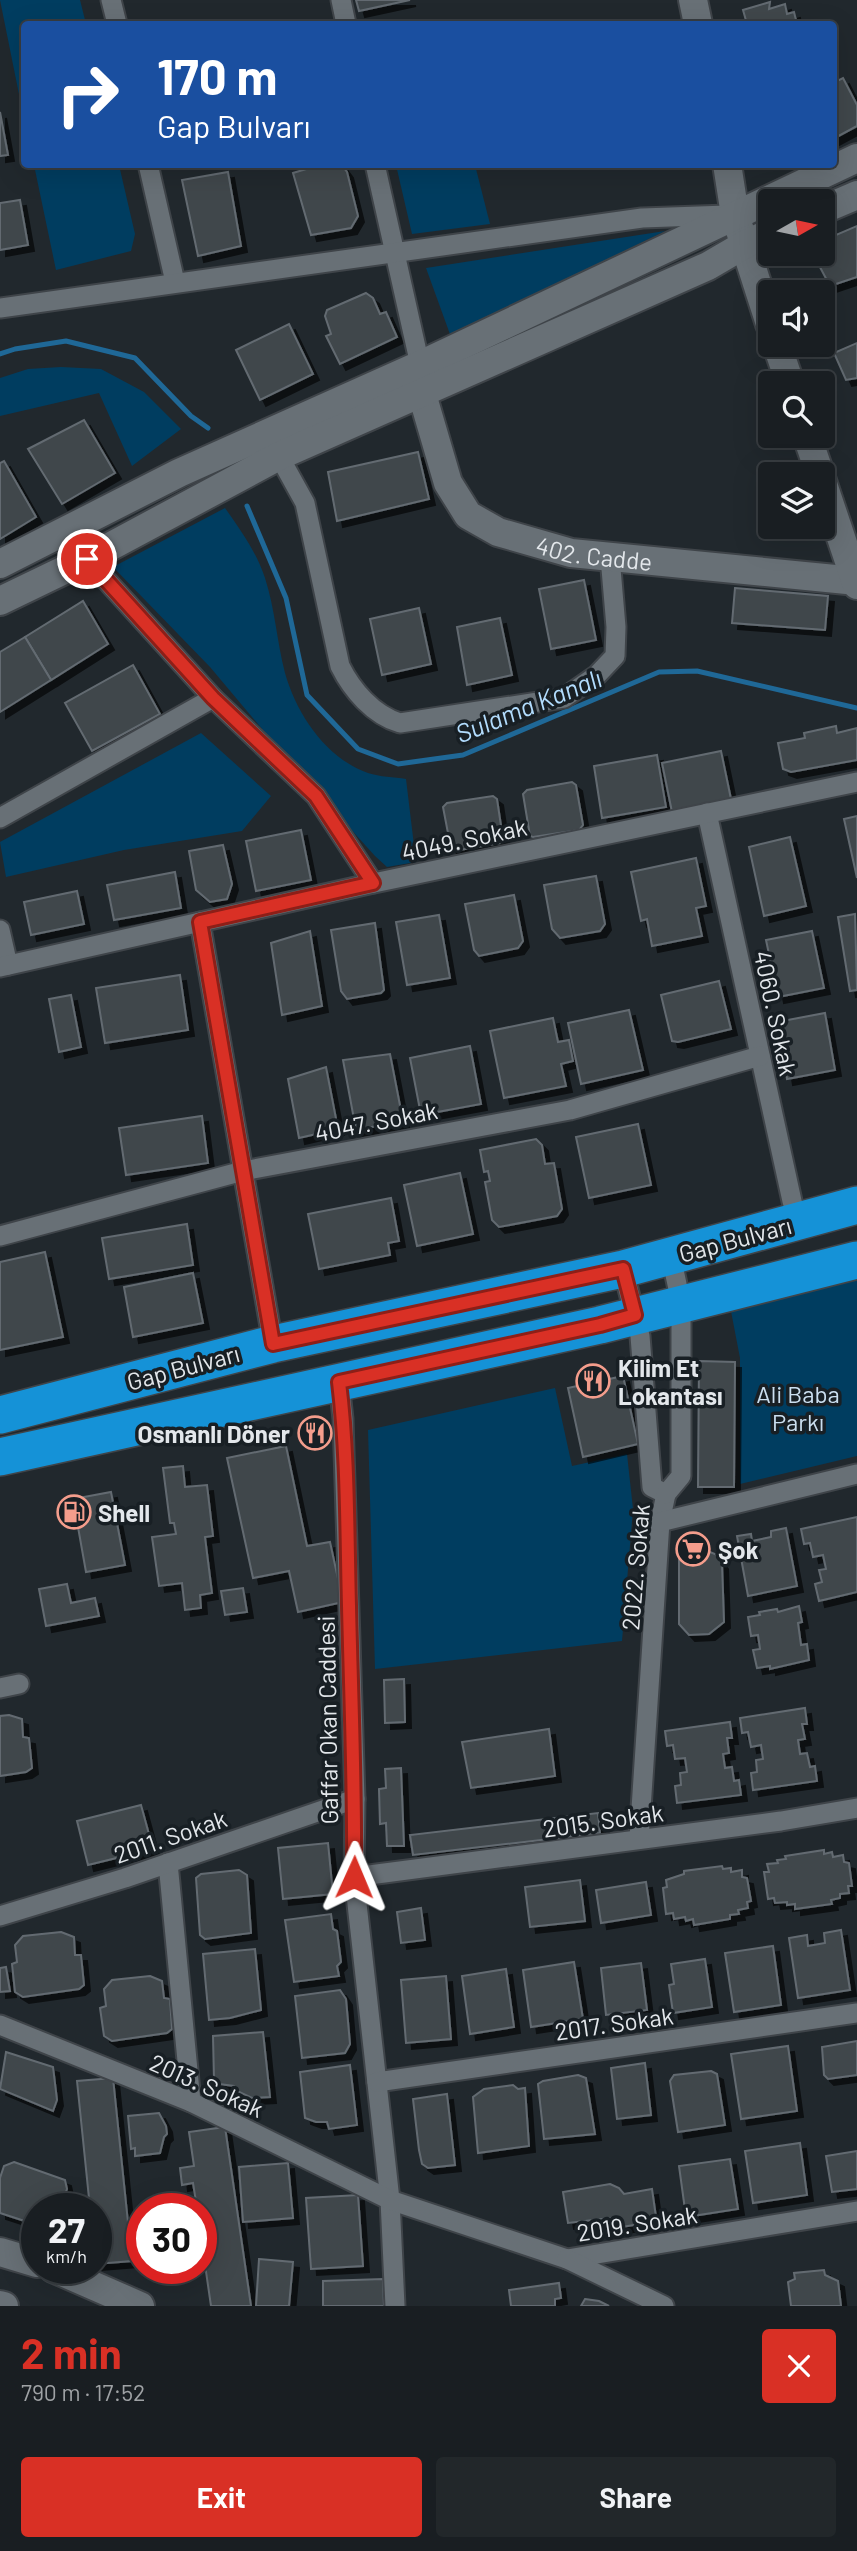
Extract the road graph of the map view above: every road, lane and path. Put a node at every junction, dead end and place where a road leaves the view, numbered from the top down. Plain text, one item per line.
1 (111, 0) edge
2 (341, 0) edge
3 (693, 0) edge
4 (116, 21) edge
5 (345, 21) edge
6 (697, 21) edge
7 (857, 158) edge
8 (837, 167) edge
9 (150, 168) edge
10 (376, 168) edge
11 (728, 168) edge
12 (836, 168) edge
13 (857, 195) edge
14 (835, 204) edge
15 (736, 215) junction
16 (758, 238) edge
17 (744, 244) junction
18 (393, 252) junction
19 (175, 282) junction
20 (758, 287) edge
21 (0, 308) edge
22 (420, 365) junction
23 (422, 394) junction
24 (279, 456) junction
25 (835, 519) edge
26 (610, 557) junction
27 (87, 559) junction
28 (0, 564) edge
29 (857, 582) edge
30 (0, 601) edge
31 (213, 698) junction
32 (857, 782) edge
33 (708, 813) junction
34 (0, 818) edge
35 (373, 883) junction
36 (200, 922) junction
37 (0, 930) edge
38 (4, 966) edge
39 (761, 1056) junction
40 (243, 1171) junction
41 (857, 1205) edge
42 (798, 1222) junction
43 (0, 1236) edge
44 (671, 1256) junction
45 (857, 1260) edge
46 (623, 1269) junction
47 (681, 1303) junction
48 (635, 1315) junction
49 (273, 1344) junction
50 (339, 1382) junction
51 (0, 1415) edge
52 (0, 1457) edge
53 (857, 1474) edge
54 (666, 1494) junction
55 (660, 1522) junction
56 (355, 1799) junction
57 (857, 1808) edge
58 (639, 1839) junction
59 (168, 1863) junction
60 (354, 1877) junction
61 (0, 1916) edge
62 (857, 2013) edge
63 (0, 2025) edge
64 (377, 2082) junction
65 (191, 2102) junction
66 (390, 2200) junction
67 (857, 2211) edge
68 (0, 2252) edge
69 (21, 2258) edge
70 (567, 2259) junction
71 (89, 2284) edge
72 (140, 2306) edge
73 (395, 2306) edge
74 (664, 2306) edge

1 - 4 street
2 - 5 street
3 - 6 main road
7 - 8 main road
9 - 19 street
10 - 18 street
11 - 15 main road
12 - 15 main road
13 - 14 main road
15 - 17 main road
15 - 18 street
15 - 22 main road
16 - 17 main road
17 - 20 main road
17 - 23 main road
18 - 19 street
18 - 22 street
19 - 21 street
22 - 28 main road
23 - 24 main road
23 - 26 main road, 402. Cadde
24 - 26 street
24 - 27 main road
25 - 29 main road, 402. Cadde
26 - 29 main road, 402. Cadde
27 - 30 main road
27 - 31 street
31 - 34 street
31 - 35 street
32 - 33 street, 4049. Sokak
33 - 35 street, 4049. Sokak
33 - 39 street, 4060. Sokak
35 - 36 street, 4049. Sokak
36 - 38 street, 4049. Sokak
36 - 40 street
37 - 38 street
39 - 40 street, 4047. Sokak
39 - 42 street, 4060. Sokak
40 - 43 street, 4047. Sokak
40 - 49 street
41 - 42 highway, Gap Bulvarı
42 - 44 highway, Gap Bulvarı
44 - 46 highway, Gap Bulvarı
44 - 47 street
45 - 47 highway, Gap Bulvarı
46 - 48 street, 2022. Sokak
46 - 49 highway, Gap Bulvarı
47 - 48 highway, Gap Bulvarı
47 - 54 street
48 - 50 highway, Gap Bulvarı
48 - 54 street, 2022. Sokak
49 - 51 highway, Gap Bulvarı
50 - 52 highway, Gap Bulvarı
50 - 56 street, Gaffar Okan Caddesi
53 - 55 street
54 - 55 street, 2022. Sokak
55 - 58 street, 2022. Sokak
56 - 59 street, 2011. Sokak
56 - 60 street, Gaffar Okan Caddesi
57 - 58 street, 2015. Sokak
58 - 60 street, 2015. Sokak
59 - 61 street, 2011. Sokak
59 - 65 street
60 - 64 street, Gaffar Okan Caddesi
62 - 64 street, 2017. Sokak
63 - 65 street, 2013. Sokak
64 - 66 street, Gaffar Okan Caddesi
65 - 66 street, 2013. Sokak
66 - 70 street, 2019. Sokak
66 - 73 street, Gaffar Okan Caddesi
67 - 70 street, 2019. Sokak
68 - 69 main road
70 - 74 street
71 - 72 main road

